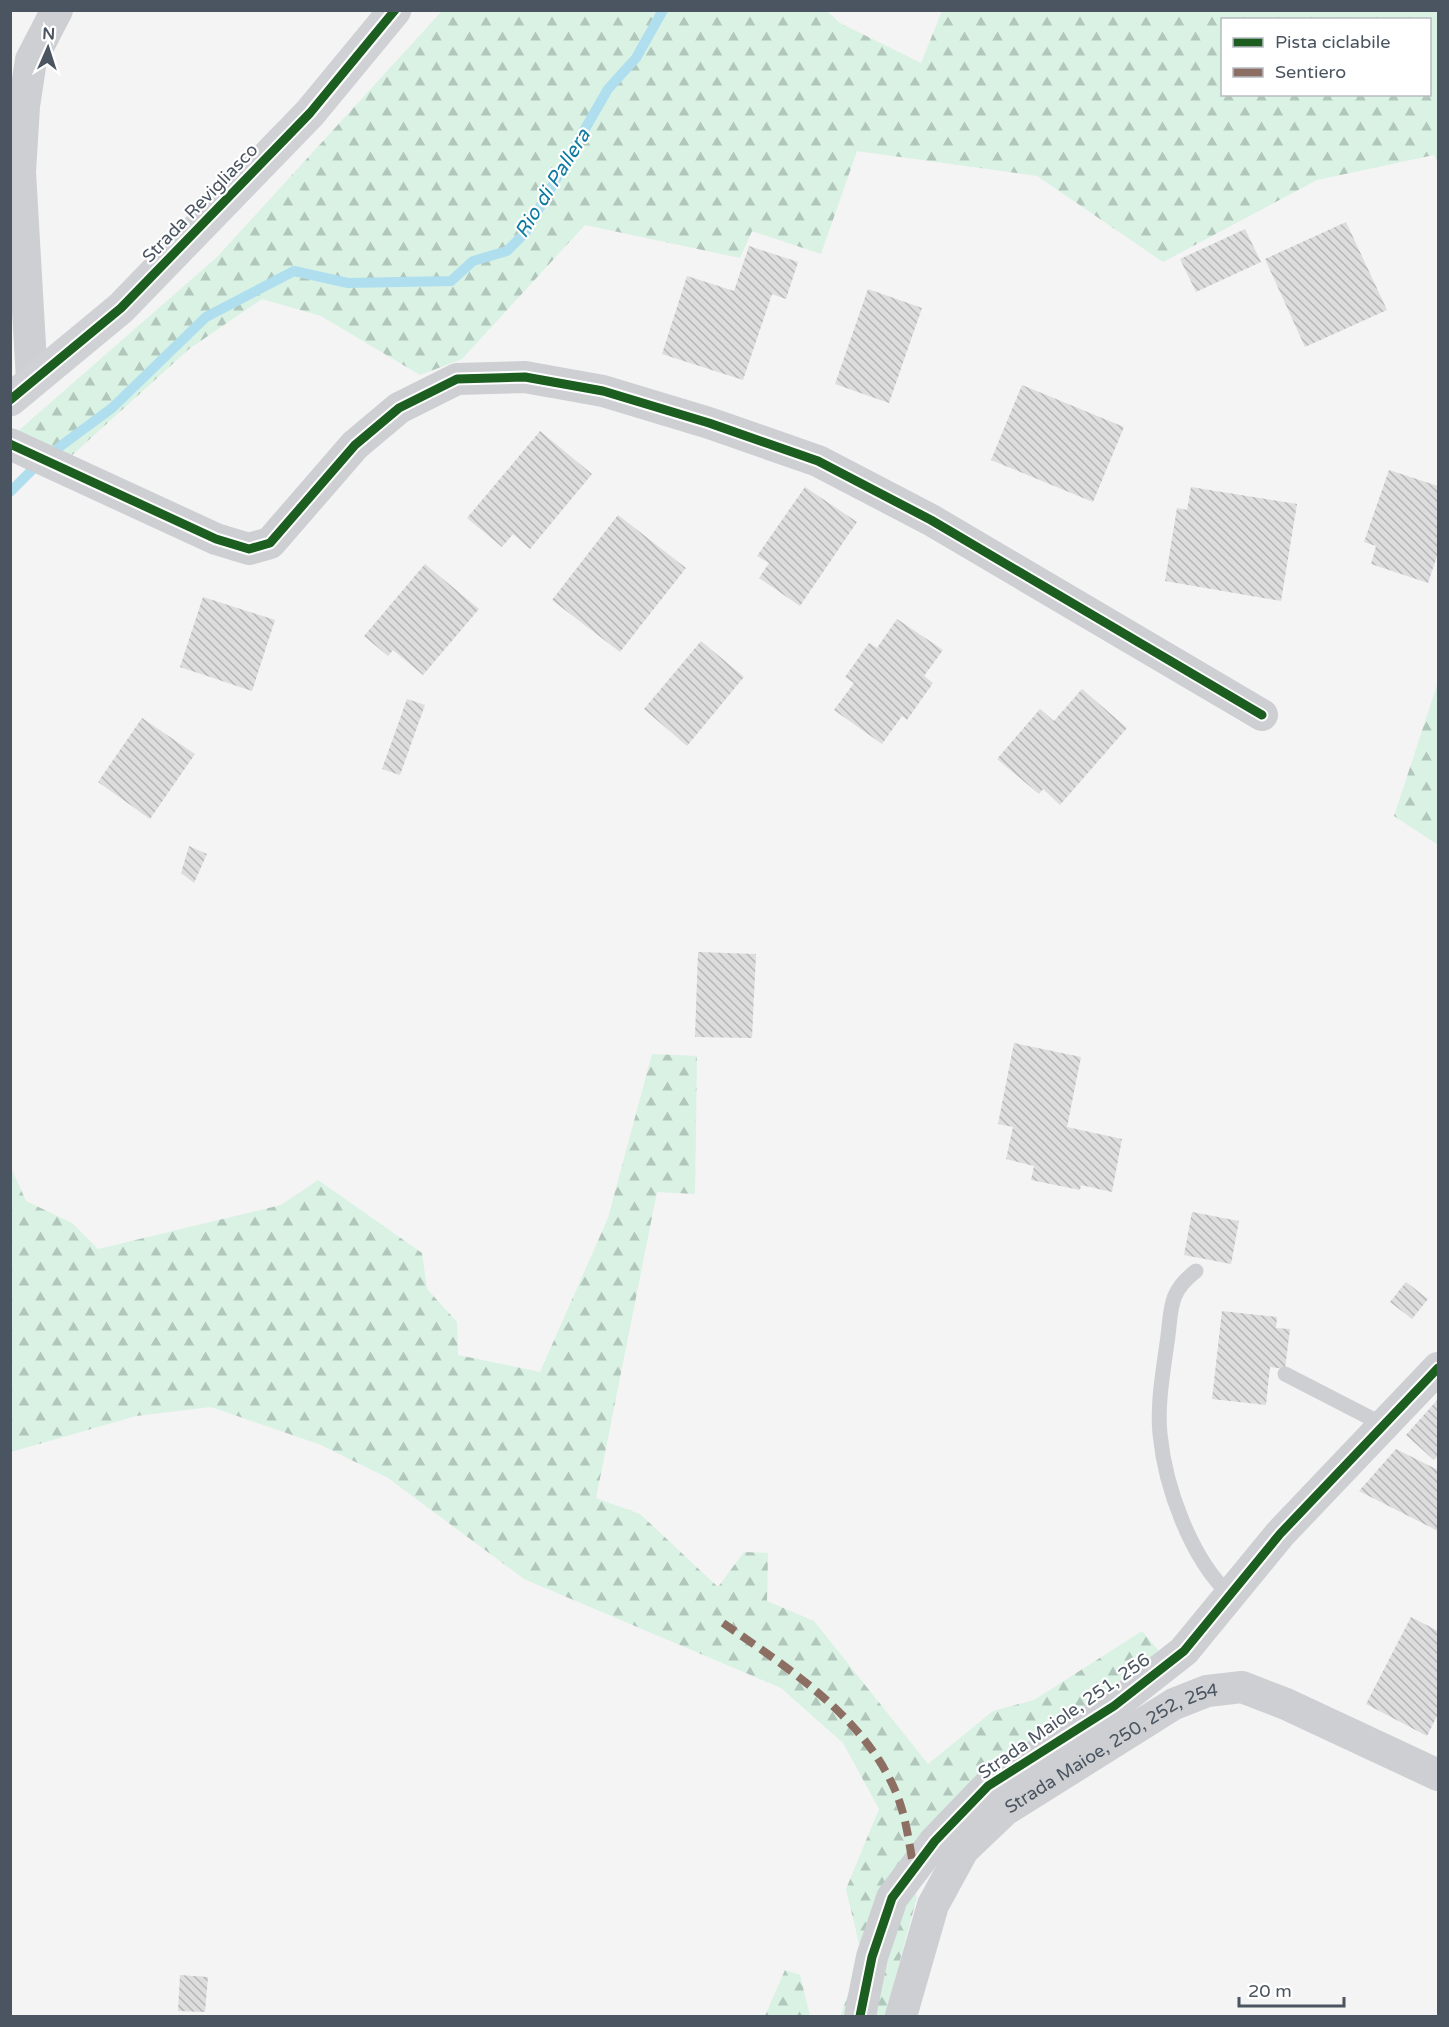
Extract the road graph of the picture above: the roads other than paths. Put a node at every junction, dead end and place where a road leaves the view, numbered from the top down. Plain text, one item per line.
1 (57, 10) edge
2 (395, 10) edge
3 (21, 390) edge
4 (10, 444) edge
5 (1262, 715) dead end
6 (1196, 1271) dead end
7 (1438, 1368) edge
8 (1286, 1374) dead end
9 (1384, 1425) junction
10 (1230, 1594) junction
11 (1438, 1775) edge
12 (860, 2016) edge
13 (901, 2016) edge

1 - 3 street, Strada Revigliasco
2 - 3 street, Strada Revigliasco
4 - 5 street
6 - 10 lane
7 - 9 street, Strada Maiole, 251, 256
8 - 9 lane
9 - 10 street, Strada Maiole, 251, 256
10 - 12 street, Strada Maiole, 251, 256
11 - 13 street, Strada Maioe, 250, 252, 254

